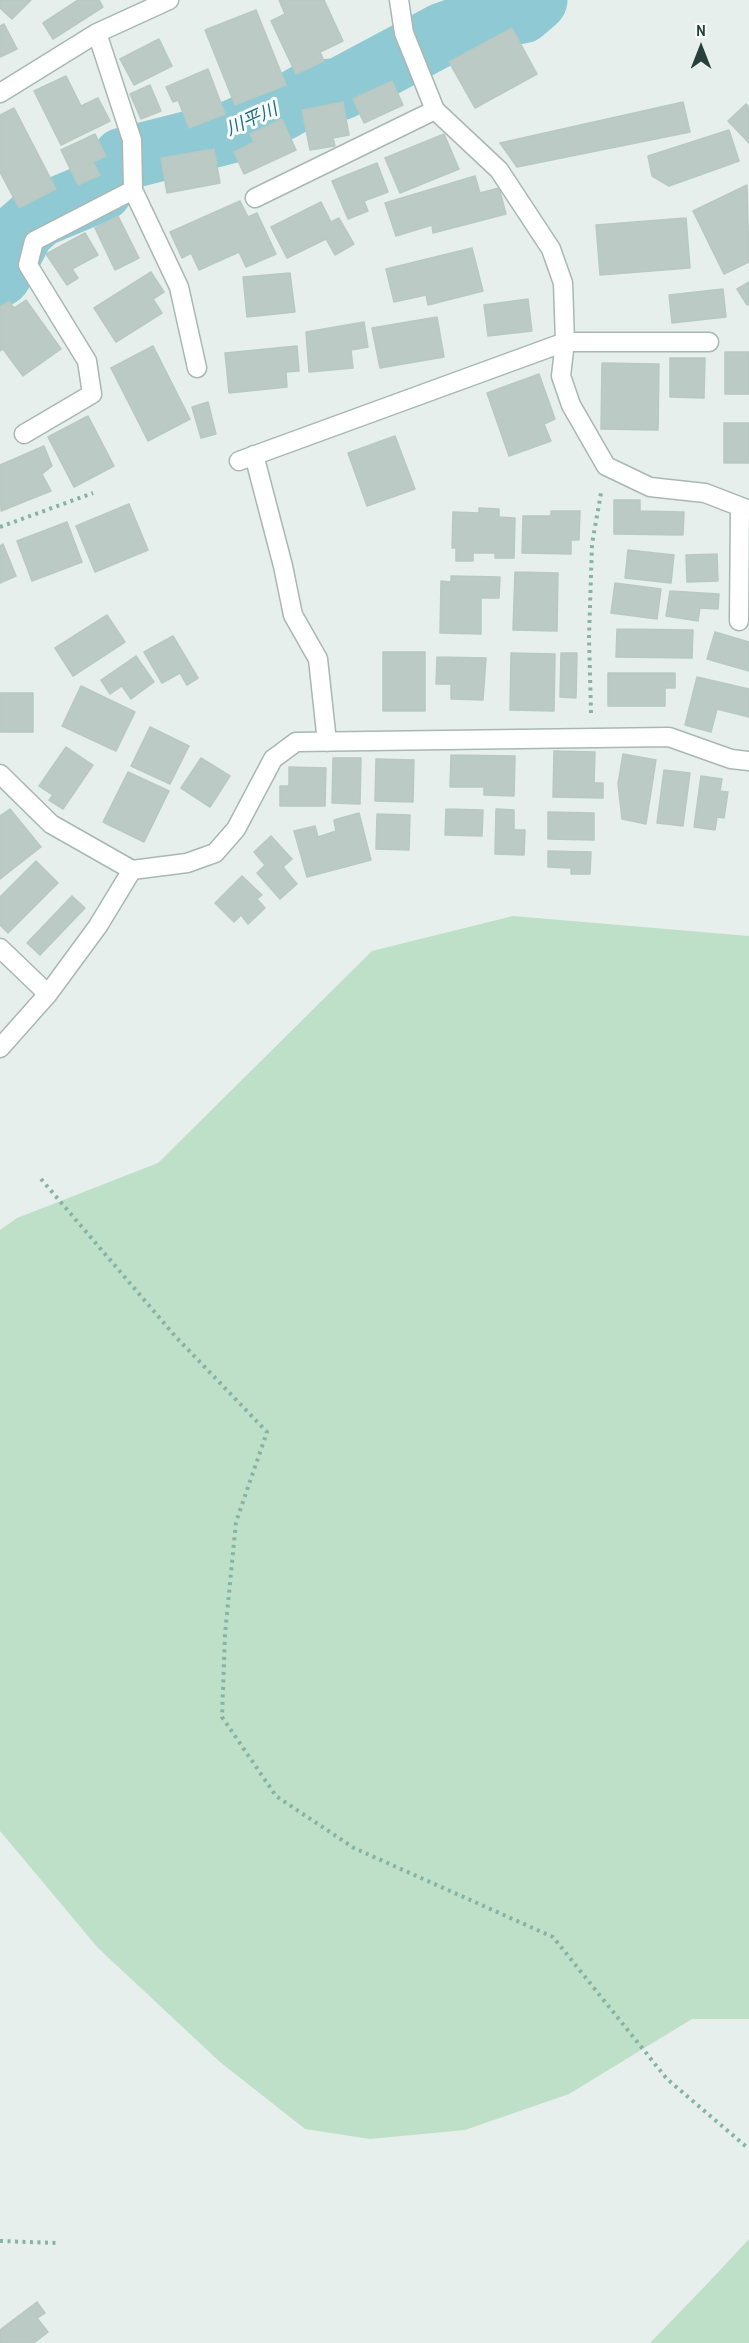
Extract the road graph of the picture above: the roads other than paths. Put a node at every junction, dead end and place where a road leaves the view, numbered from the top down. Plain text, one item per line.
1 (169, 0) edge
2 (399, 0) edge
3 (97, 33) junction
4 (0, 93) edge
5 (435, 110) junction
6 (133, 190) junction
7 (255, 198) dead end
8 (565, 342) junction
9 (709, 342) dead end
10 (197, 368) dead end
11 (24, 434) dead end
12 (744, 509) edge
13 (739, 621) dead end
14 (327, 742) junction
15 (749, 761) edge
16 (0, 774) edge
17 (132, 870) junction
18 (0, 948) edge
19 (48, 994) junction
20 (0, 1048) edge

1 - 3 street
2 - 5 street
3 - 4 street
3 - 6 street
5 - 7 street
5 - 8 street
6 - 10 street
6 - 11 street
8 - 9 street
8 - 12 street
8 - 14 street
12 - 13 street
14 - 15 street
14 - 17 street
16 - 17 street
17 - 19 street
18 - 19 street
19 - 20 street

